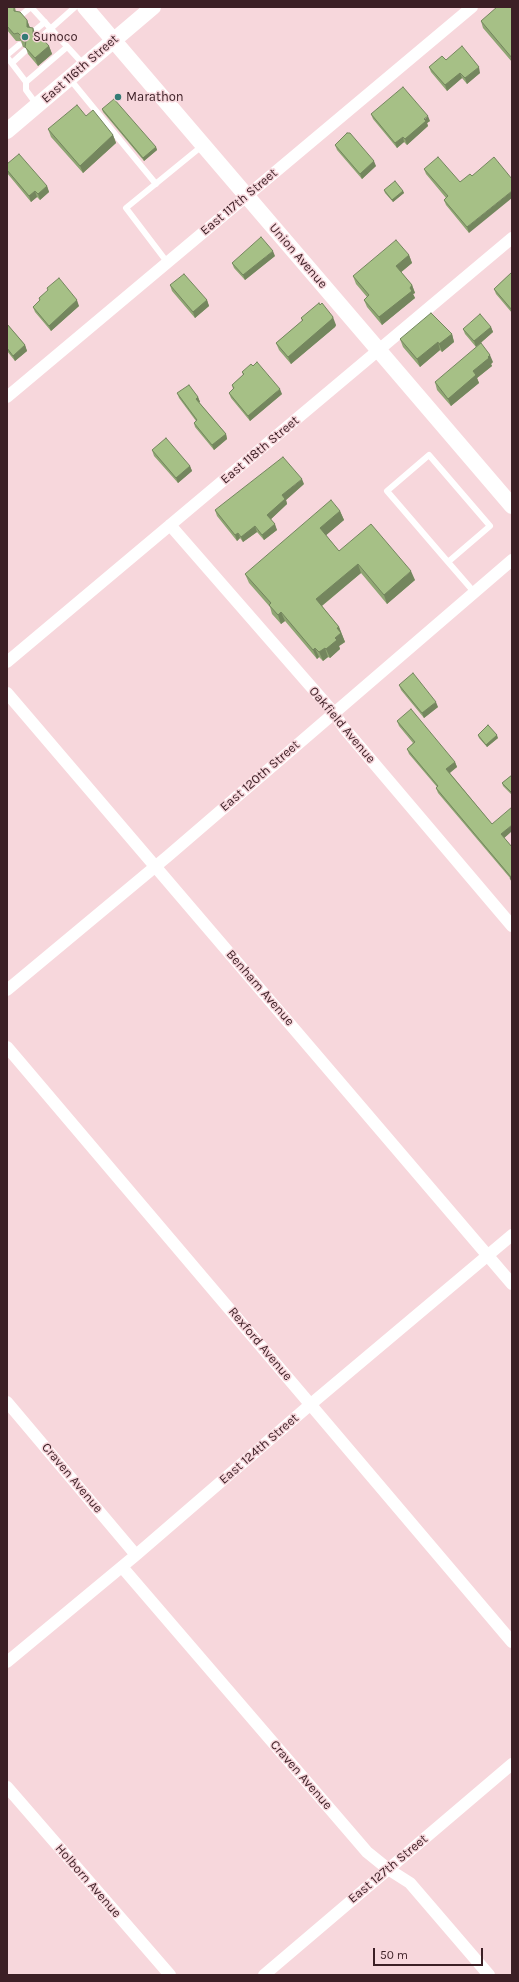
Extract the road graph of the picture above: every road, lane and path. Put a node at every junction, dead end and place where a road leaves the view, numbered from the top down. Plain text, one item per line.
1 (31, 7) edge
2 (75, 7) edge
3 (85, 7) edge
4 (153, 7) edge
5 (472, 7) edge
6 (20, 16) edge
7 (45, 22) junction
8 (51, 29) junction
9 (33, 32) edge
10 (39, 39) edge
11 (113, 40) junction
12 (19, 44) edge
13 (67, 46) junction
14 (25, 51) edge
15 (7, 56) edge
16 (12, 63) junction
17 (84, 65) junction
18 (69, 78) junction
19 (26, 82) junction
20 (38, 106) junction
21 (7, 131) edge
22 (203, 145) junction
23 (156, 184) junction
24 (247, 196) junction
25 (512, 238) edge
26 (168, 262) junction
27 (379, 350) junction
28 (7, 397) edge
29 (512, 506) edge
30 (170, 526) junction
31 (512, 560) edge
32 (448, 562) junction
33 (474, 592) junction
34 (7, 662) edge
35 (7, 693) edge
36 (334, 712) junction
37 (155, 866) junction
38 (512, 926) edge
39 (7, 990) edge
40 (7, 1047) edge
41 (512, 1235) edge
42 (488, 1255) junction
43 (512, 1284) edge
44 (7, 1402) edge
45 (311, 1404) junction
46 (136, 1555) junction
47 (122, 1567) junction
48 (512, 1642) edge
49 (7, 1662) edge
50 (512, 1764) edge
51 (7, 1787) edge
52 (388, 1869) junction
53 (170, 1975) edge
54 (264, 1975) edge
55 (489, 1975) edge

1 - 6 lane
1 - 7 lane
2 - 8 lane
3 - 11 main road, Union Avenue
4 - 11 main road, East 116th Street
5 - 24 street, East 117th Street
7 - 8 lane
7 - 9 lane
8 - 10 lane
8 - 13 lane
11 - 17 main road, East 116th Street
11 - 22 main road, Union Avenue
12 - 15 lane
13 - 17 lane
13 - 19 lane
14 - 16 lane
15 - 16 lane
16 - 19 lane
17 - 18 main road, East 116th Street
18 - 20 main road, East 116th Street
18 - 23 lane
19 - 20 lane
20 - 21 main road, East 116th Street
22 - 23 lane
22 - 24 main road, Union Avenue
23 - 26 lane
24 - 26 street, East 117th Street
24 - 27 main road, Union Avenue
25 - 27 street, East 118th Street
26 - 28 street, East 117th Street
27 - 29 main road, Union Avenue
27 - 30 street, East 118th Street
30 - 34 street, East 118th Street
30 - 36 street, Oakfield Avenue
31 - 33 street, East 120th Street
32 - 32 lane
32 - 33 lane
33 - 36 street, East 120th Street
35 - 37 street, Benham Avenue
36 - 37 street, East 120th Street
36 - 38 street, Oakfield Avenue
37 - 39 street, East 120th Street
37 - 42 street, Benham Avenue
40 - 45 street, Rexford Avenue
41 - 42 street, East 124th Street
42 - 43 street, Benham Avenue
42 - 45 street, East 124th Street
44 - 46 street, Craven Avenue
45 - 46 street, East 124th Street
45 - 48 street, Rexford Avenue
46 - 47 street, East 124th Street
47 - 49 street, East 124th Street
47 - 52 street, Craven Avenue
50 - 52 street, East 127th Street
51 - 53 street, Holborn Avenue
52 - 54 street, East 127th Street
52 - 55 street, Craven Avenue

